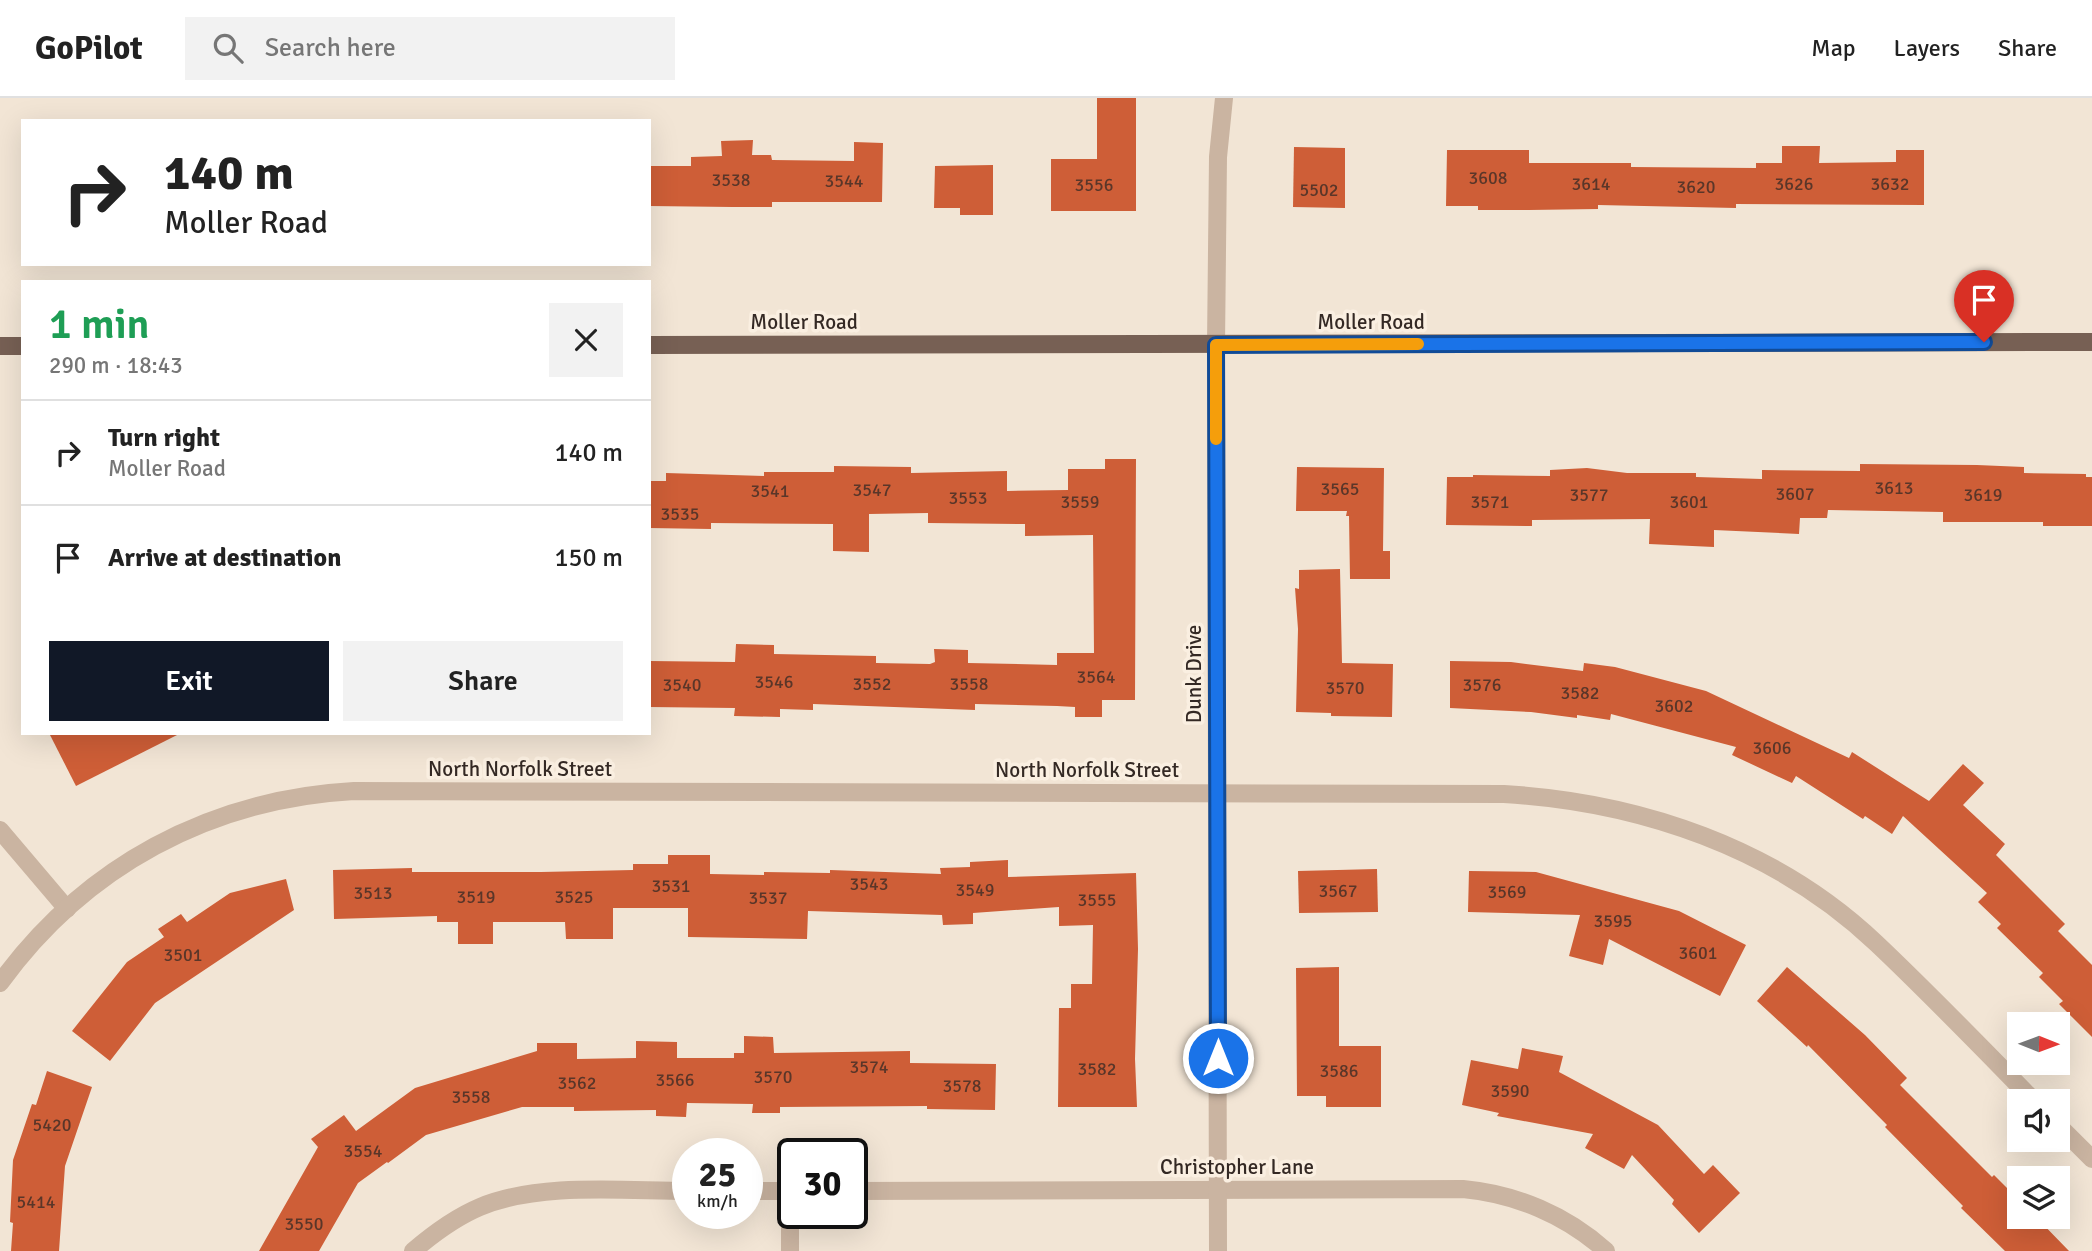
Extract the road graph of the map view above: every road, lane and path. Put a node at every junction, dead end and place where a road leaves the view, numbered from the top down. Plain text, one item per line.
1 (1224, 98) edge
2 (2092, 342) edge
3 (0, 345) edge
4 (651, 345) edge
5 (1216, 345) junction
6 (21, 346) edge
7 (1218, 793) junction
8 (0, 830) edge
9 (66, 909) junction
10 (0, 983) edge
11 (2022, 1089) edge
12 (2070, 1137) edge
13 (2092, 1159) edge
14 (1218, 1190) junction
15 (672, 1191) edge
16 (868, 1191) edge
17 (790, 1229) edge
18 (413, 1251) edge
19 (790, 1251) edge
20 (1218, 1251) edge
21 (1606, 1251) edge

1 - 5 street, Dunk Drive
2 - 5 main road, Moller Road
3 - 6 main road
4 - 5 main road, Moller Road
5 - 7 street, Dunk Drive
7 - 9 street, North Norfolk Street
7 - 11 street, North Norfolk Street
7 - 14 street, Dunk Drive
8 - 9 street
9 - 10 street, North Norfolk Street
12 - 13 street
14 - 16 street, Christopher Lane
14 - 20 street, Dunk Drive
14 - 21 street, Christopher Lane
15 - 18 street
17 - 19 street

